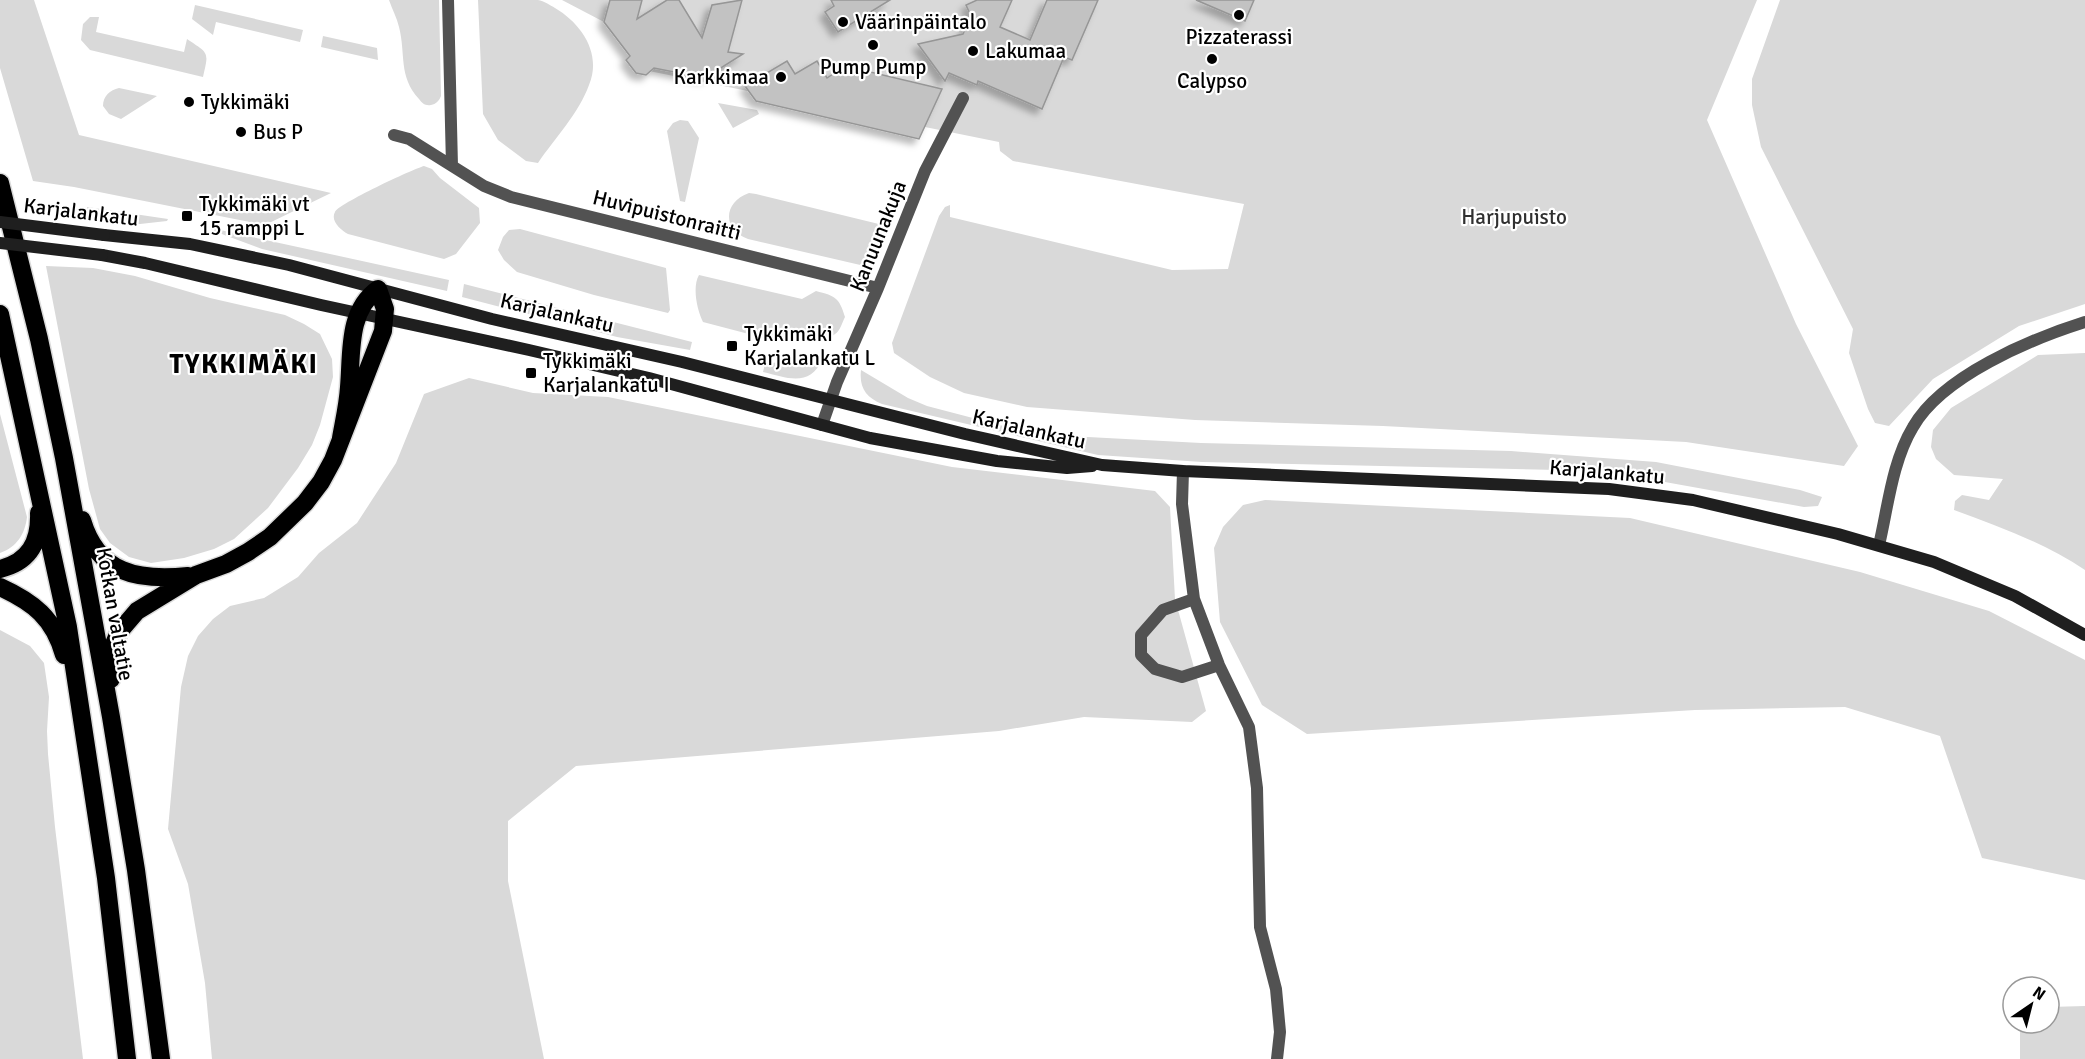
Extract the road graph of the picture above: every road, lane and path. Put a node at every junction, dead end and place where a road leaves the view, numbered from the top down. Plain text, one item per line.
1 (448, 0) edge
2 (963, 98) dead end
3 (394, 135) dead end
4 (452, 166) junction
5 (0, 183) edge
6 (0, 222) edge
7 (0, 243) edge
8 (878, 288) junction
9 (378, 289) junction
10 (358, 313) junction
11 (0, 314) edge
12 (386, 318) junction
13 (2085, 322) edge
14 (830, 400) junction
15 (822, 426) junction
16 (341, 438) junction
17 (64, 458) junction
18 (1102, 465) junction
19 (1183, 471) junction
20 (37, 479) junction
21 (1879, 545) junction
22 (0, 569) edge
23 (196, 575) junction
24 (0, 587) edge
25 (1194, 599) junction
26 (2085, 635) edge
27 (1219, 665) junction
28 (111, 717) junction
29 (86, 746) junction
30 (127, 1059) edge
31 (161, 1059) edge
32 (1277, 1059) edge

1 - 4 street
2 - 8 street, Kanuunakuja
3 - 4 street, Huvipuistonraitti
4 - 8 street, Huvipuistonraitti
5 - 17 highway, Kotkan valtatie
6 - 9 main road, Karjalankatu, bridge
7 - 10 main road, Karjalankatu, bridge
8 - 14 street, Kanuunakuja
9 - 10 highway
9 - 12 highway
9 - 14 main road, Karjalankatu
10 - 12 main road, Karjalankatu
10 - 16 highway
11 - 20 highway
12 - 15 main road, Karjalankatu
12 - 16 highway
13 - 21 street
14 - 15 street, Kanuunakuja
14 - 18 main road, Karjalankatu
15 - 18 main road, Karjalankatu
16 - 23 highway
17 - 23 highway
17 - 28 highway, Kotkan valtatie
18 - 19 main road, Karjalankatu
19 - 21 main road, Karjalankatu
19 - 25 street
20 - 22 highway
20 - 29 highway
21 - 26 main road, Karjalankatu
23 - 28 highway
24 - 29 highway
25 - 27 street
25 - 27 street
27 - 32 street
28 - 31 highway, Kotkan valtatie
29 - 30 highway

